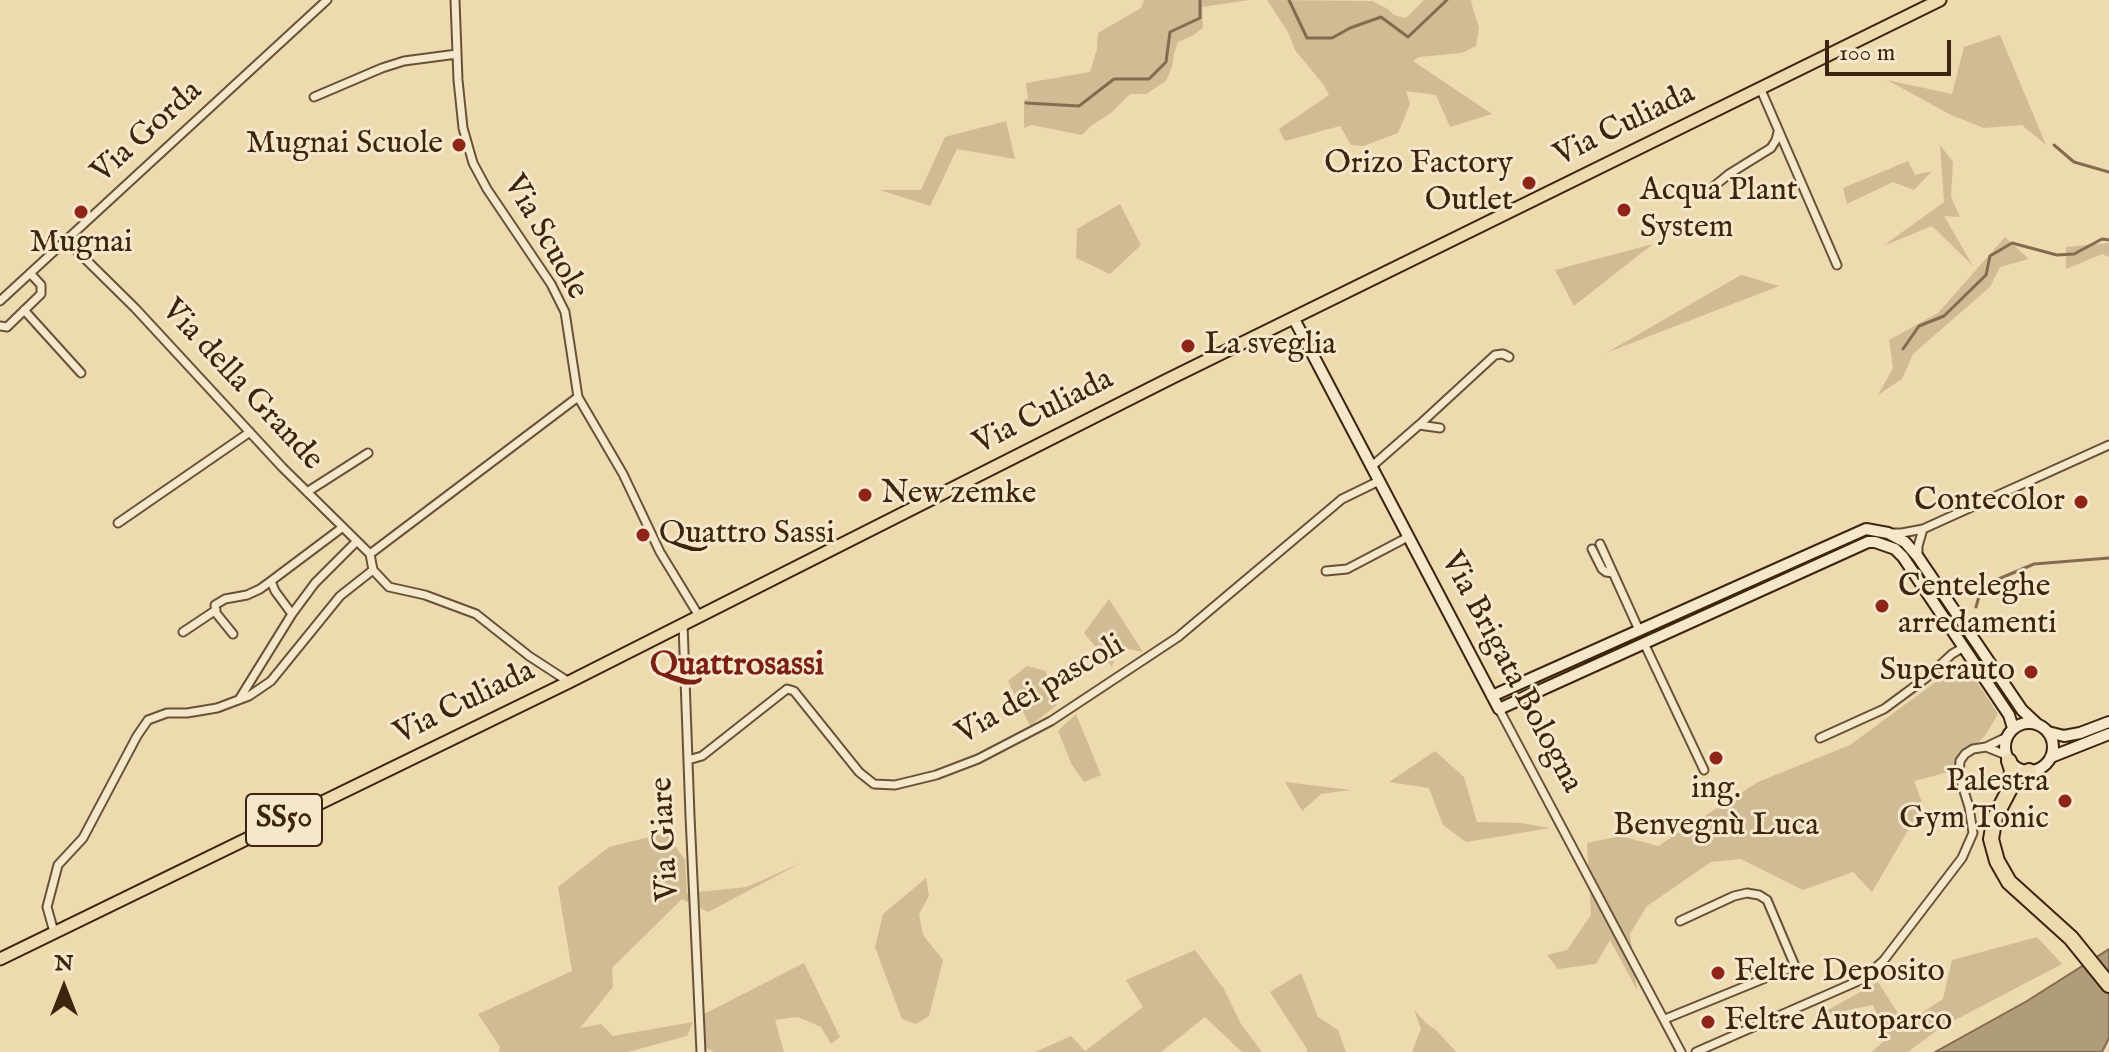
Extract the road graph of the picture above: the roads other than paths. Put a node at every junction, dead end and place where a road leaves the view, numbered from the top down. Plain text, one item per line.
1 (327, 0) edge
2 (455, 0) edge
3 (1940, 0) edge
4 (457, 54) junction
5 (1761, 90) junction
6 (314, 97) dead end
7 (1778, 130) junction
8 (1712, 188) dead end
9 (65, 239) junction
10 (1837, 265) dead end
11 (30, 273) junction
12 (0, 301) edge
13 (24, 310) junction
14 (1294, 319) junction
15 (0, 326) edge
16 (1509, 357) dead end
17 (81, 373) dead end
18 (578, 397) junction
19 (1419, 425) junction
20 (1440, 428) dead end
21 (250, 432) junction
22 (2109, 445) edge
23 (368, 453) dead end
24 (1371, 467) junction
25 (1379, 481) junction
26 (307, 492) junction
27 (118, 523) dead end
28 (343, 527) junction
29 (1923, 529) junction
30 (1888, 533) junction
31 (1408, 537) junction
32 (357, 541) junction
33 (1600, 544) dead end
34 (1592, 549) dead end
35 (370, 554) junction
36 (1918, 557) junction
37 (373, 570) junction
38 (1326, 571) dead end
39 (1613, 573) junction
40 (271, 581) junction
41 (216, 610) junction
42 (292, 614) junction
43 (699, 616) junction
44 (683, 624) junction
45 (1639, 630) junction
46 (183, 632) dead end
47 (233, 634) dead end
48 (1644, 643) junction
49 (1964, 647) junction
50 (569, 682) junction
51 (1492, 696) junction
52 (239, 700) junction
53 (1499, 709) junction
54 (2109, 722) edge
55 (2036, 723) junction
56 (2010, 732) junction
57 (2048, 732) junction
58 (2109, 734) edge
59 (1820, 738) dead end
60 (1986, 747) junction
61 (2051, 757) junction
62 (2008, 758) junction
63 (688, 760) junction
64 (1704, 770) dead end
65 (2029, 771) junction
66 (2008, 789) junction
67 (1680, 921) dead end
68 (54, 932) junction
69 (0, 959) edge
70 (2109, 985) edge
71 (1665, 1019) junction
72 (701, 1052) edge
73 (1681, 1052) edge
74 (1696, 1052) edge

1 - 9 street, Via Gorda
2 - 4 street, Via Scuole
3 - 5 main road, Via Culiada / SS50
4 - 6 street
4 - 18 street, Via Scuole
5 - 7 street
5 - 14 main road, Via Culiada / SS50
7 - 8 street
7 - 10 street
9 - 11 street, Via Gorda
9 - 21 street, Via della Grande
11 - 12 street, Via Gorda
11 - 13 street
13 - 15 street
13 - 17 street
14 - 24 street, Via Brigata Bologna
14 - 43 main road, Via Culiada / SS50
16 - 19 street
18 - 35 street
18 - 43 street, Via Scuole
19 - 20 street
19 - 24 street
21 - 26 street, Via della Grande
21 - 27 street
22 - 29 street
23 - 26 street
24 - 25 street, Via Brigata Bologna
25 - 31 street, Via Brigata Bologna
25 - 63 street, Via dei pascoli
26 - 28 street, Via della Grande
28 - 32 street, Via della Grande
28 - 40 street
29 - 30 street
29 - 36 street
30 - 36 street
30 - 45 street
31 - 38 street
31 - 51 street, Via Brigata Bologna
32 - 35 street, Via della Grande
32 - 42 street
33 - 39 street
34 - 39 street
35 - 37 street
36 - 55 street
37 - 50 street
37 - 52 street
39 - 45 street
40 - 41 street
40 - 42 street
41 - 46 street
41 - 47 street
42 - 52 street
43 - 44 main road, Via Culiada / SS50
44 - 50 main road, Via Culiada / SS50
44 - 63 street, Via Giare
45 - 51 street
48 - 49 street
48 - 53 street
48 - 64 street
49 - 56 street
49 - 59 street
50 - 68 main road, Via Culiada / SS50
51 - 53 street, Via Brigata Bologna
52 - 68 street
53 - 71 street, Via Brigata Bologna
54 - 57 street
55 - 56 street
55 - 57 street
56 - 60 street
56 - 62 street
57 - 61 street
58 - 61 street
60 - 62 street
60 - 74 street
61 - 65 street
62 - 65 street
62 - 66 highway
63 - 72 street, Via Giare
65 - 66 highway
66 - 70 highway
67 - 71 street
68 - 69 main road, Via Culiada / SS50
71 - 73 street, Via Brigata Bologna

